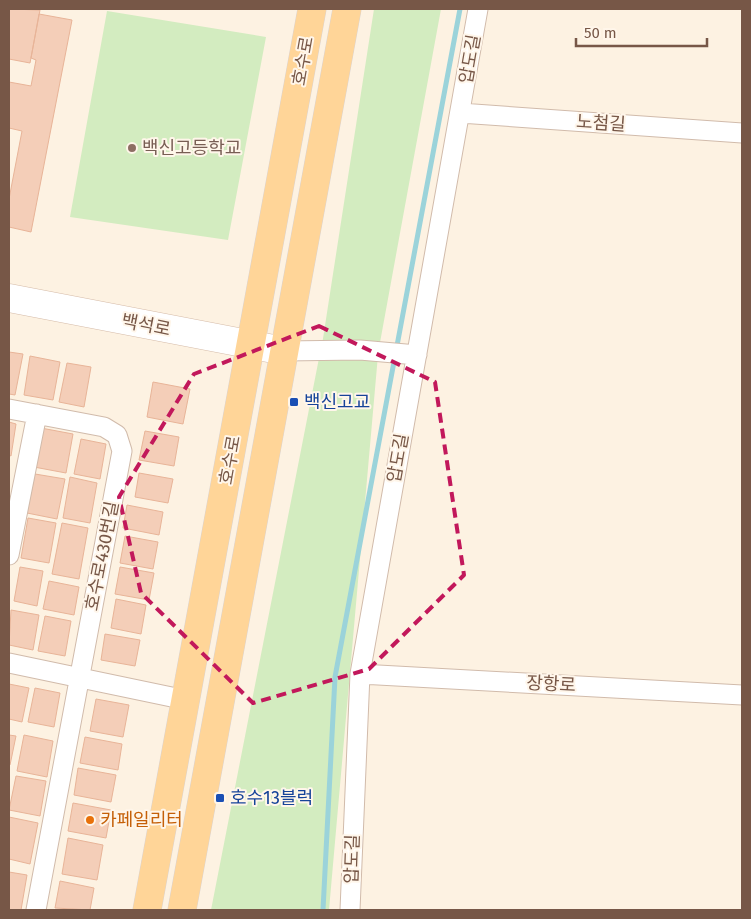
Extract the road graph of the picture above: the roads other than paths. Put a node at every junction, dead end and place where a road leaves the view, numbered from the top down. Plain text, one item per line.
1 (312, 9) edge
2 (347, 9) edge
3 (478, 9) edge
4 (460, 113) junction
5 (742, 133) edge
6 (9, 298) edge
7 (251, 345) junction
8 (284, 351) junction
9 (411, 355) junction
10 (9, 409) edge
11 (37, 414) junction
12 (9, 556) edge
13 (9, 664) edge
14 (360, 674) junction
15 (80, 678) junction
16 (742, 695) edge
17 (186, 700) junction
18 (36, 910) edge
19 (146, 910) edge
20 (182, 910) edge
21 (350, 910) edge

1 - 7 main road, 호수로
2 - 8 main road, 호수로
3 - 4 street, 압도길
4 - 5 street, 노첨길
4 - 9 street, 압도길
6 - 7 main road, 백석로
7 - 8 main road, 백석로
7 - 17 main road, 호수로
8 - 9 street
8 - 20 main road, 호수로
9 - 14 street, 압도길
10 - 11 street
11 - 12 street
11 - 15 street, 호수로430번길
13 - 15 street
14 - 16 street, 장항로
14 - 21 street, 압도길
15 - 17 street
15 - 18 street, 호수로430번길
17 - 19 main road, 호수로

